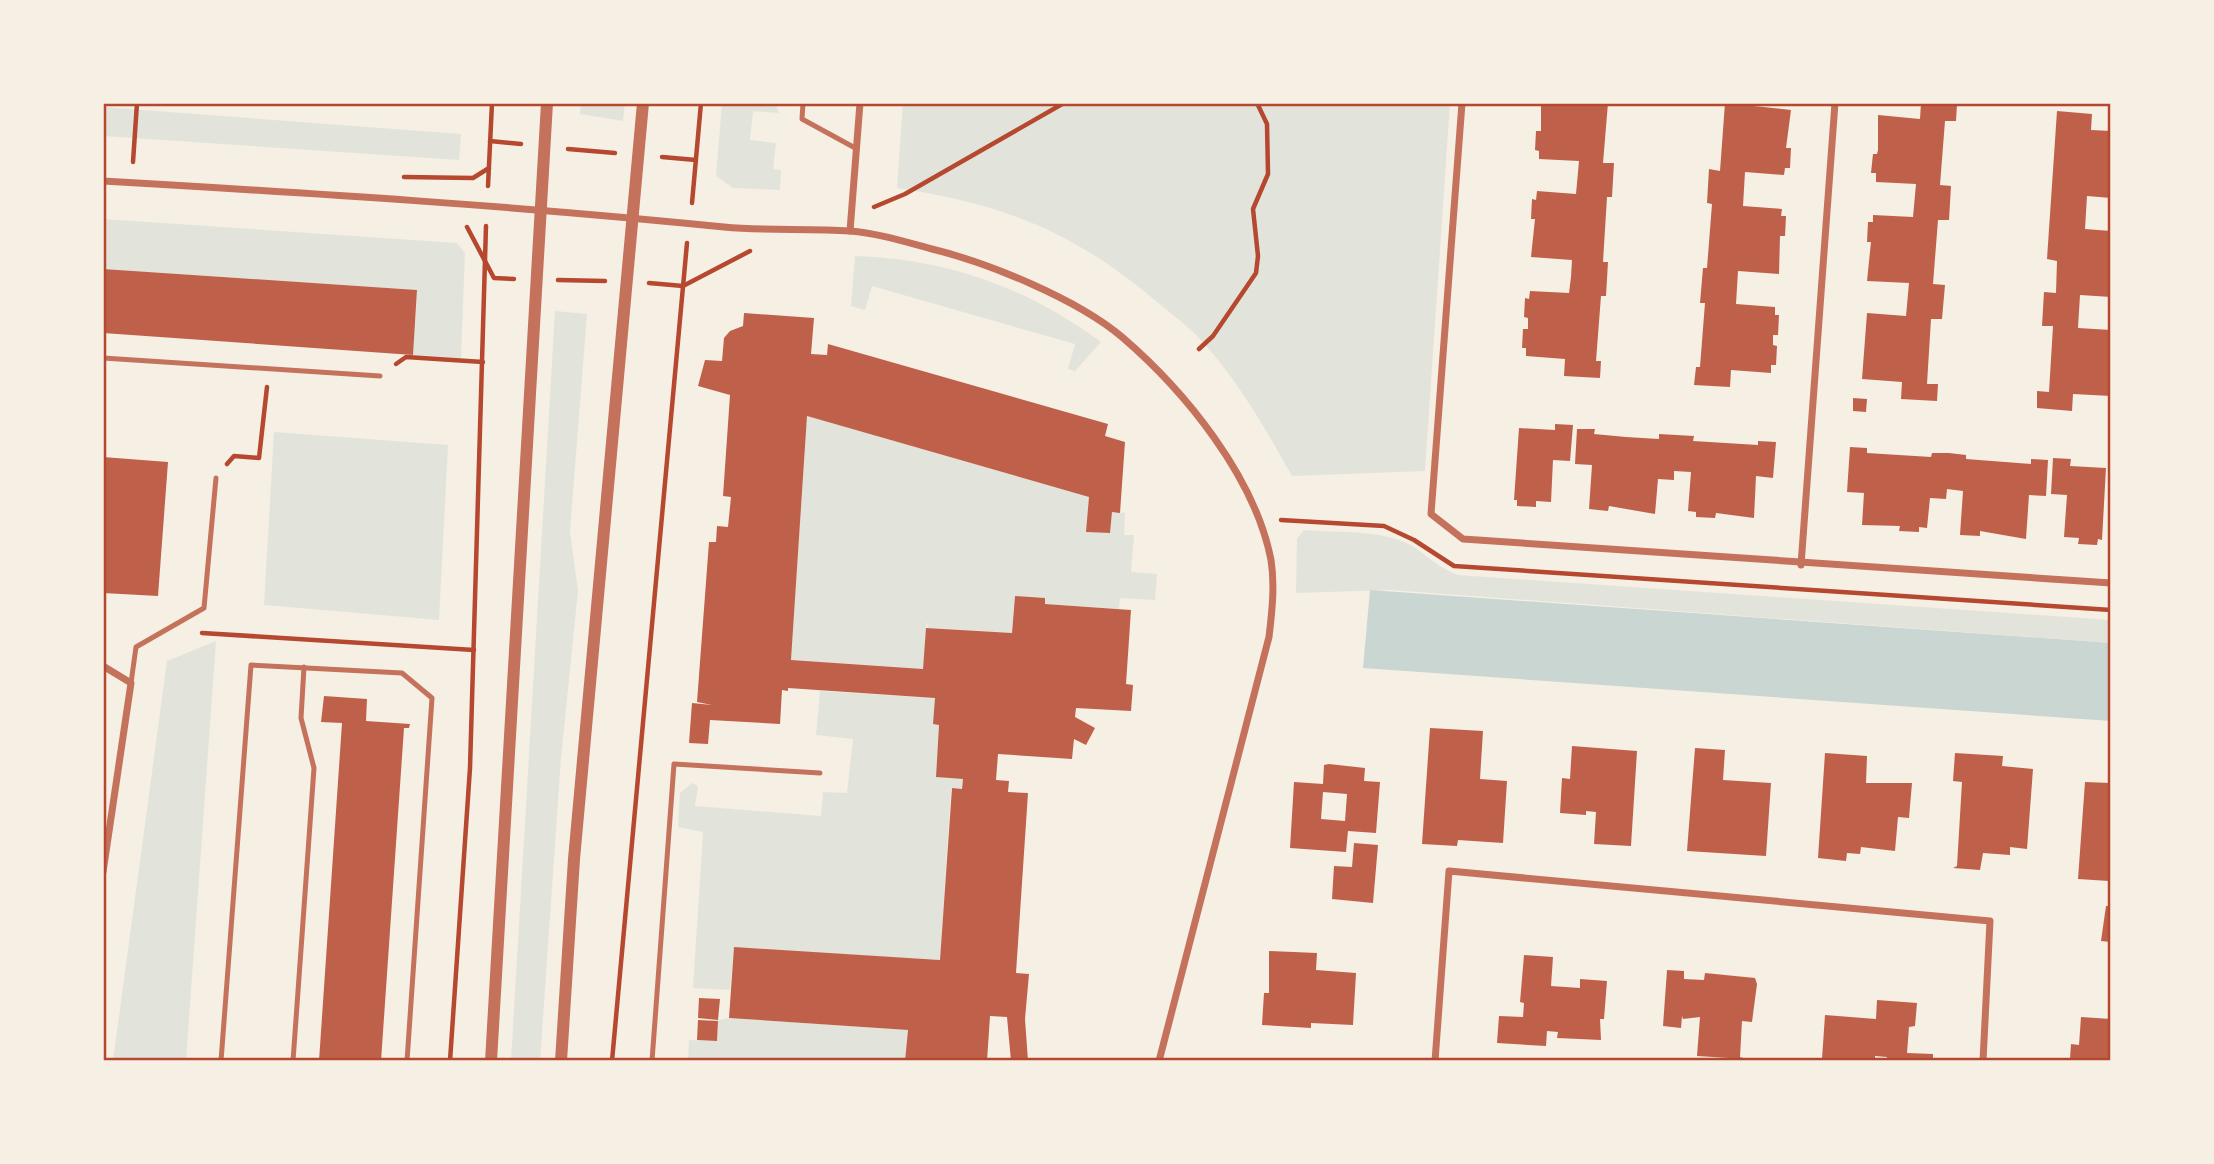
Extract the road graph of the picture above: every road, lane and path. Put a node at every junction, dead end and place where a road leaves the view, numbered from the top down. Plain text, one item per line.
1 (137, 103) edge
2 (492, 103) edge
3 (547, 103) edge
4 (643, 103) edge
5 (701, 103) edge
6 (803, 103) edge
7 (860, 103) edge
8 (1064, 103) edge
9 (1257, 103) edge
10 (1462, 103) edge
11 (1835, 103) edge
12 (490, 141) junction
13 (545, 146) junction
14 (858, 149) junction
15 (638, 155) junction
16 (696, 160) junction
17 (103, 181) edge
18 (131, 182) junction
19 (486, 204) junction
20 (542, 209) junction
21 (851, 216) junction
22 (633, 217) junction
23 (690, 221) junction
24 (850, 231) junction
25 (1199, 349) dead end
26 (103, 358) edge
27 (484, 362) junction
28 (270, 369) junction
29 (380, 376) joint
30 (216, 478) joint
31 (1801, 565) junction
32 (2111, 583) edge
33 (165, 630) junction
34 (474, 650) junction
35 (103, 666) edge
36 (304, 667) junction
37 (131, 683) junction
38 (820, 773) dead end
39 (103, 872) edge
40 (221, 1061) edge
41 (293, 1061) edge
42 (407, 1061) edge
43 (450, 1061) edge
44 (491, 1061) edge
45 (561, 1061) edge
46 (612, 1061) edge
47 (652, 1061) edge
48 (1159, 1061) edge
49 (1435, 1061) edge
50 (1983, 1061) edge

1 - 18 path
2 - 12 path
3 - 13 street
4 - 15 street
5 - 16 path
6 - 14 lane
7 - 14 street
8 - 21 path
9 - 25 path
10 - 31 street
11 - 31 street
12 - 13 path
12 - 19 path
13 - 15 path
13 - 20 street
14 - 21 street
15 - 16 path
15 - 22 street
16 - 23 path
17 - 18 street
18 - 19 street
19 - 20 street
19 - 27 path
20 - 22 street
20 - 44 street
21 - 24 street
22 - 23 street
22 - 45 street
23 - 24 street
23 - 46 path
24 - 48 street
26 - 28 lane
27 - 29 path
27 - 34 path
28 - 29 lane
28 - 30 path
30 - 33 lane
31 - 32 street
33 - 34 path
33 - 37 lane
34 - 43 path
35 - 37 street
36 - 40 lane
36 - 41 lane
36 - 42 lane
37 - 39 street
38 - 47 lane
49 - 50 street

